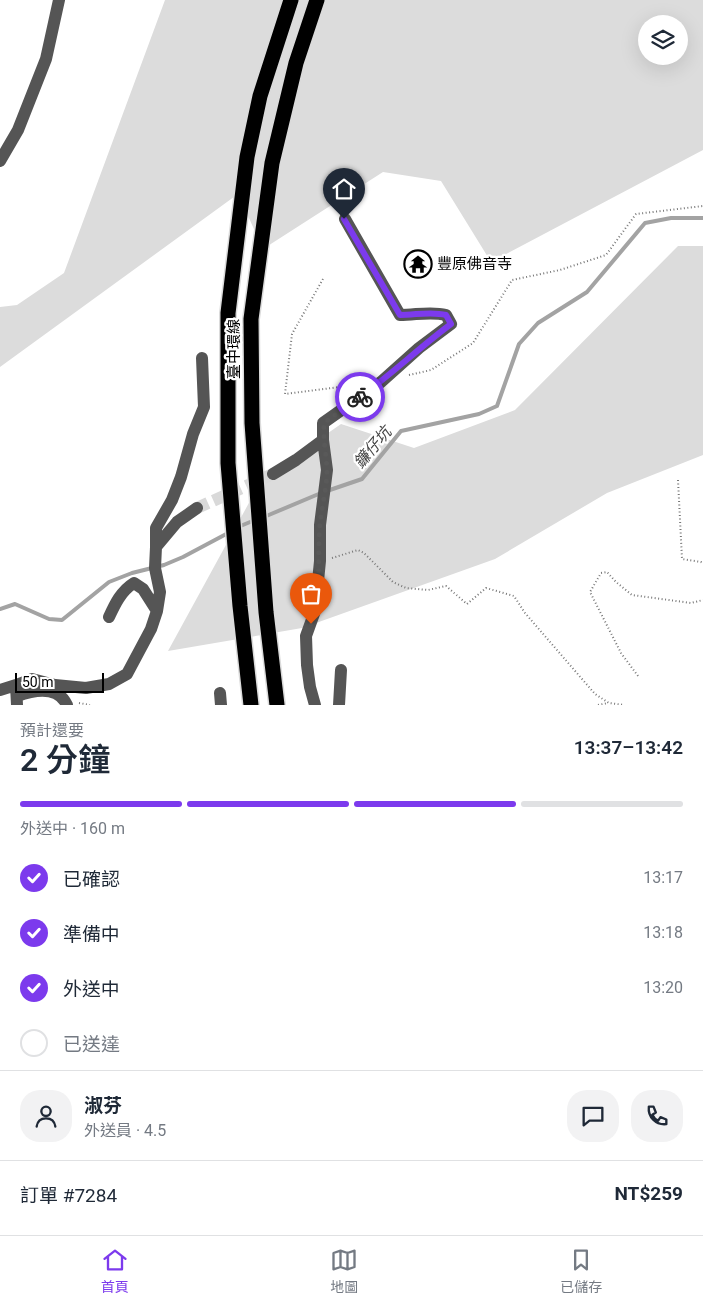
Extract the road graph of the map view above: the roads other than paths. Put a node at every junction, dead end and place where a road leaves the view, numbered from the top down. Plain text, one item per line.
1 (59, 0) edge
2 (291, 0) edge
3 (317, 0) edge
4 (0, 161) edge
5 (344, 219) dead end
6 (202, 358) dead end
7 (323, 440) junction
8 (273, 474) tunnel mouth
9 (198, 508) tunnel mouth
10 (156, 547) junction
11 (157, 612) junction
12 (109, 617) dead end
13 (341, 670) dead end
14 (0, 690) edge
15 (17, 696) edge
16 (67, 705) edge
17 (252, 705) edge
18 (277, 705) edge
19 (315, 705) edge
20 (338, 705) edge

1 - 4 lane
2 - 17 highway, 臺中環線
3 - 18 highway, 臺中環線
5 - 7 lane
6 - 10 lane
7 - 8 lane
7 - 19 lane
9 - 10 lane
10 - 11 lane
11 - 12 lane
11 - 15 lane
13 - 20 lane
14 - 15 lane
15 - 16 lane

